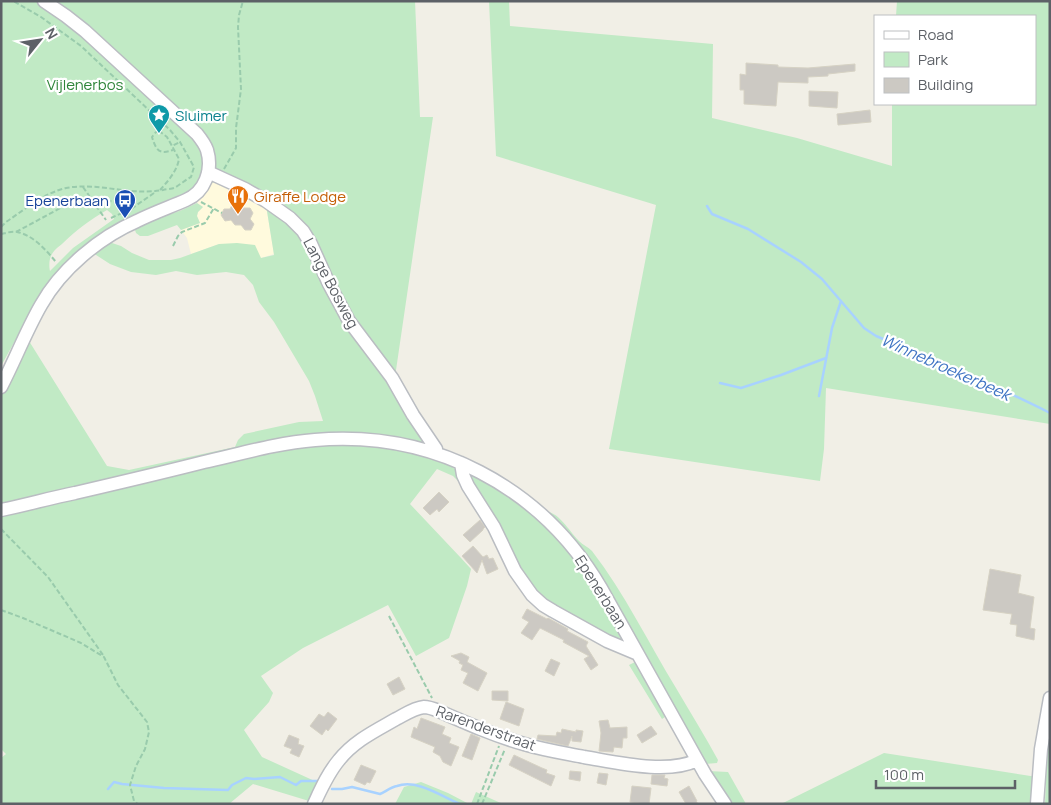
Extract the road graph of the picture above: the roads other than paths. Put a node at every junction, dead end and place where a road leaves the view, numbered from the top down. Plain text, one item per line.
1 (44, 1) edge
2 (213, 175) junction
3 (1, 387) edge
4 (435, 453) junction
5 (462, 463) junction
6 (1, 510) edge
7 (638, 654) junction
8 (1050, 698) edge
9 (697, 760) junction
10 (314, 804) edge
11 (725, 804) edge
12 (1037, 804) edge

1 - 2 street
2 - 3 street
2 - 4 street, Lange Bosweg
4 - 5 street, Epenerbaan
4 - 6 street, Epenerbaan
5 - 7 street, Epenerbaan
5 - 7 street
7 - 9 street, Epenerbaan
8 - 12 street
9 - 10 street, Rarenderstraat
9 - 11 street, Epenerbaan

